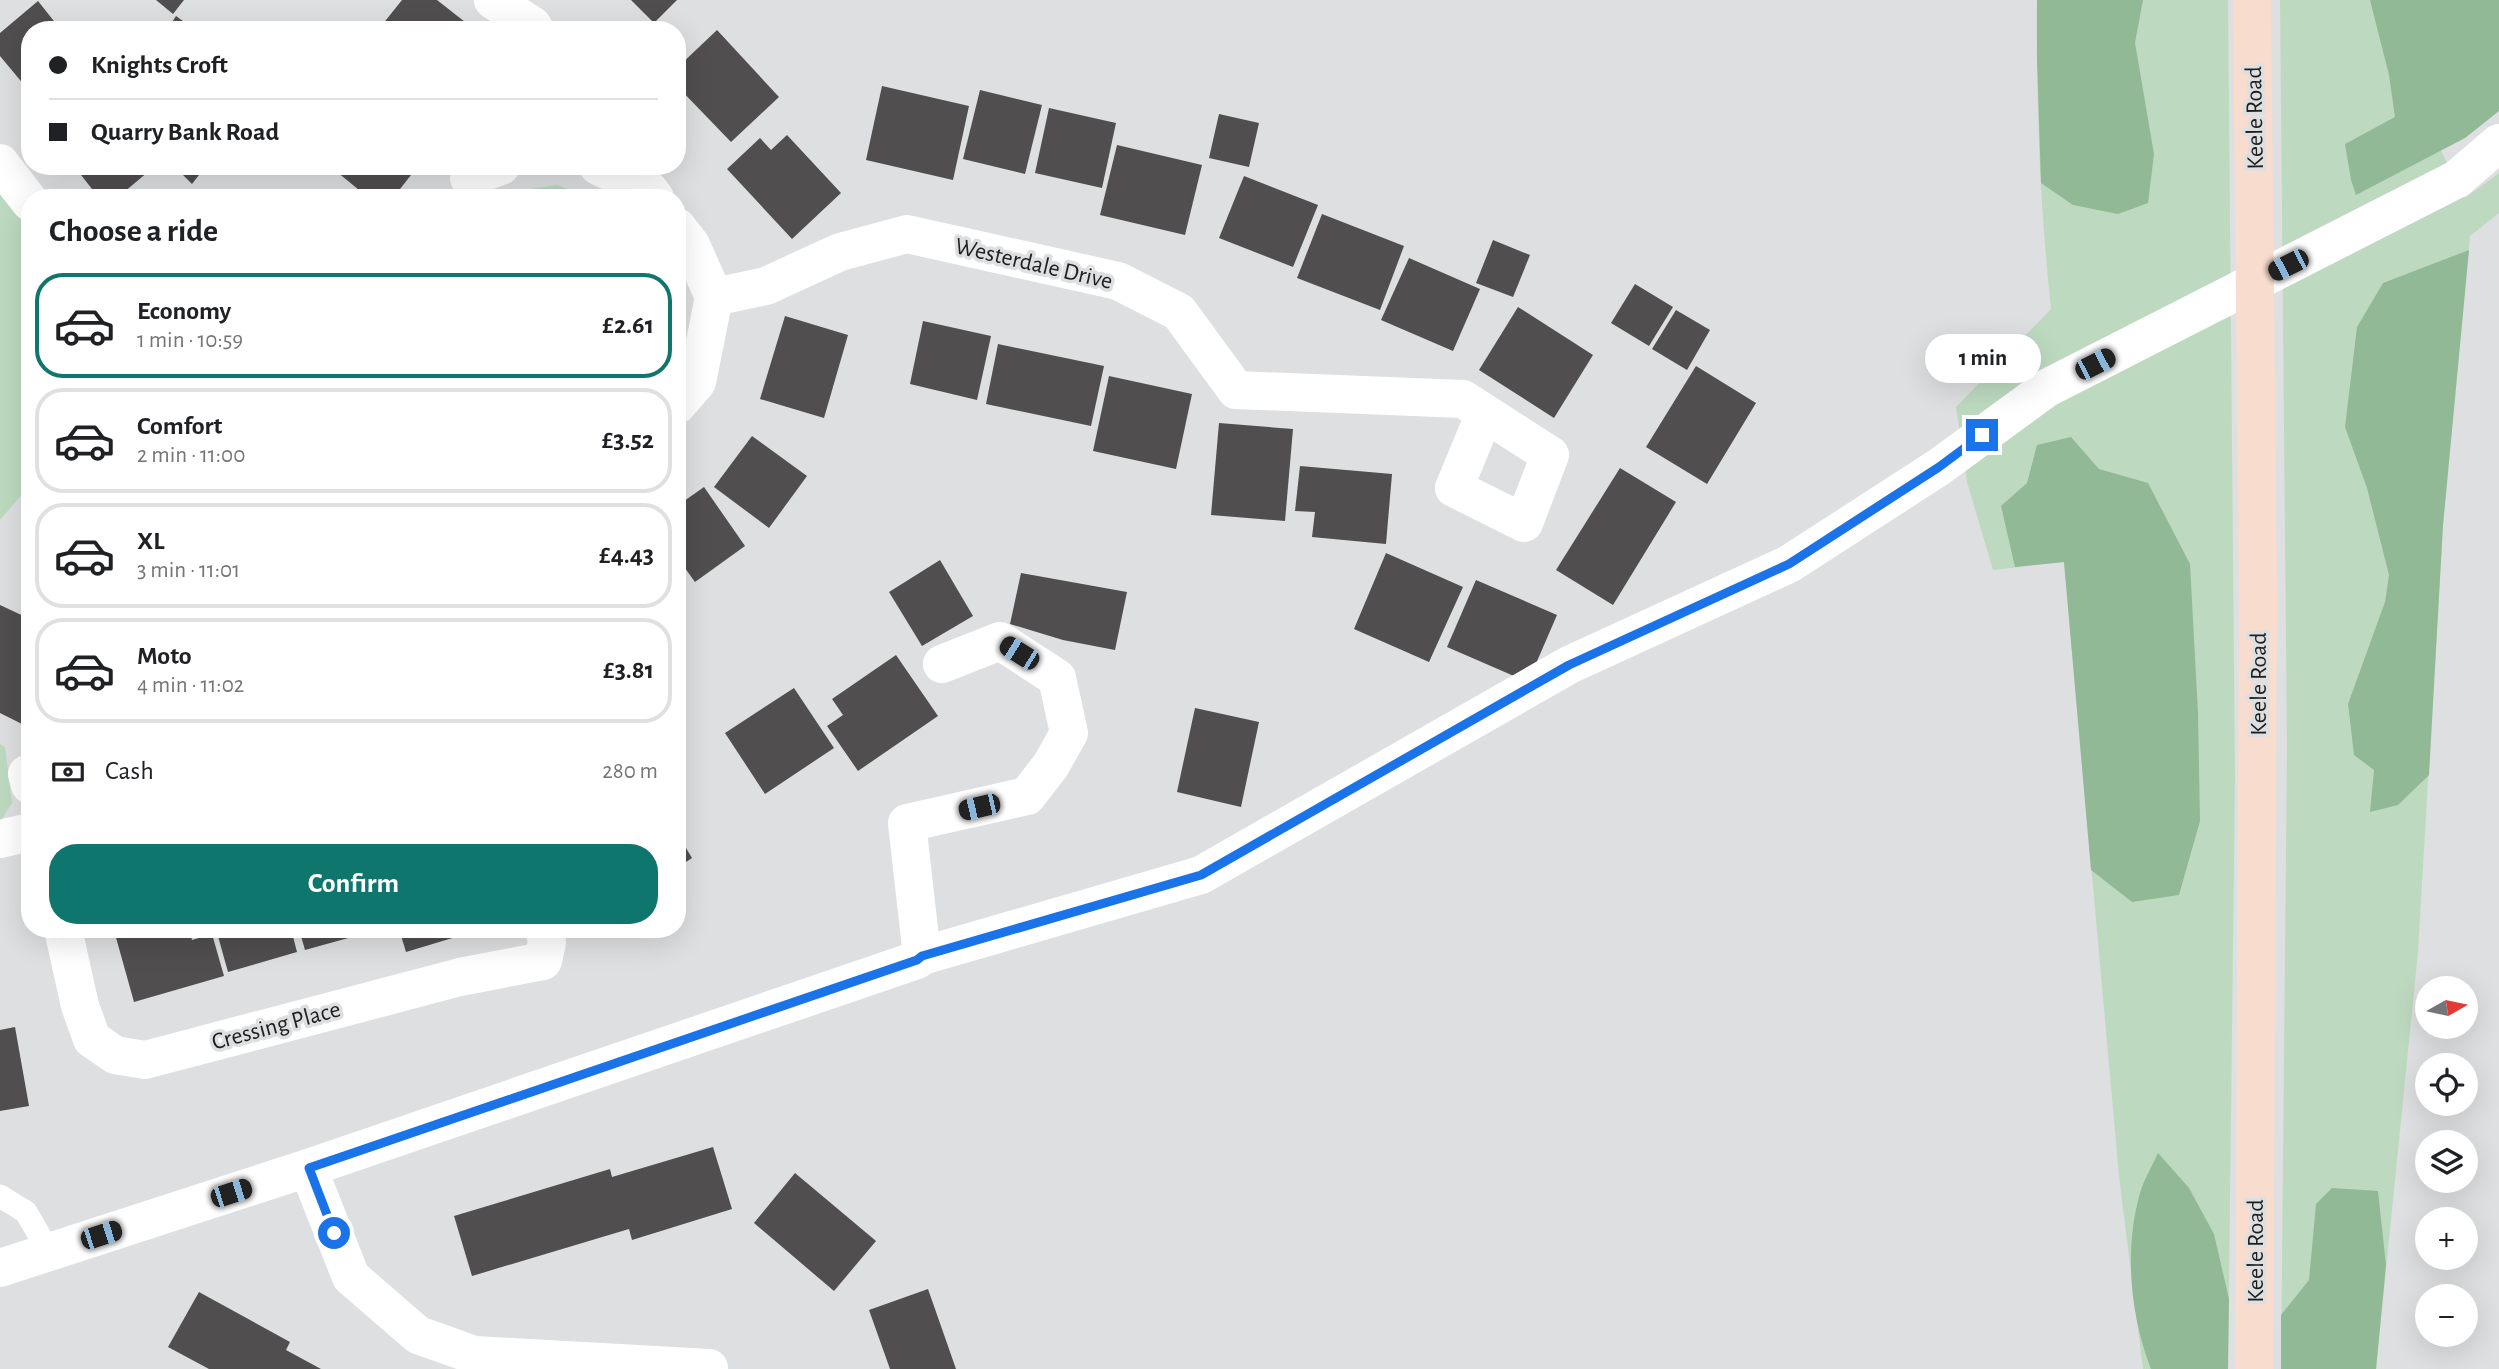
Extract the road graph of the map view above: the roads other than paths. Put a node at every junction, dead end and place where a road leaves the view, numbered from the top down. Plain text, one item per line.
1 (493, 0) edge
2 (2252, 0) edge
3 (525, 21) edge
4 (2499, 143) edge
5 (0, 163) edge
6 (617, 175) edge
7 (647, 189) edge
8 (21, 190) edge
9 (686, 239) edge
10 (714, 297) junction
11 (686, 394) edge
12 (1485, 413) dead end
13 (942, 664) dead end
14 (21, 834) edge
15 (0, 839) edge
16 (65, 938) edge
17 (546, 938) edge
18 (922, 956) junction
19 (309, 1168) junction
20 (0, 1196) edge
21 (49, 1252) junction
22 (0, 1268) edge
23 (709, 1368) edge
24 (2254, 1369) edge

1 - 3 street
2 - 24 main road, Keele Road
4 - 18 street
5 - 8 street
6 - 7 street
9 - 10 street
10 - 11 street
10 - 12 street, Westerdale Drive
13 - 18 street
14 - 15 street
16 - 17 street, Cressing Place
18 - 19 street
19 - 21 street
19 - 23 street
20 - 21 lane
21 - 22 street

